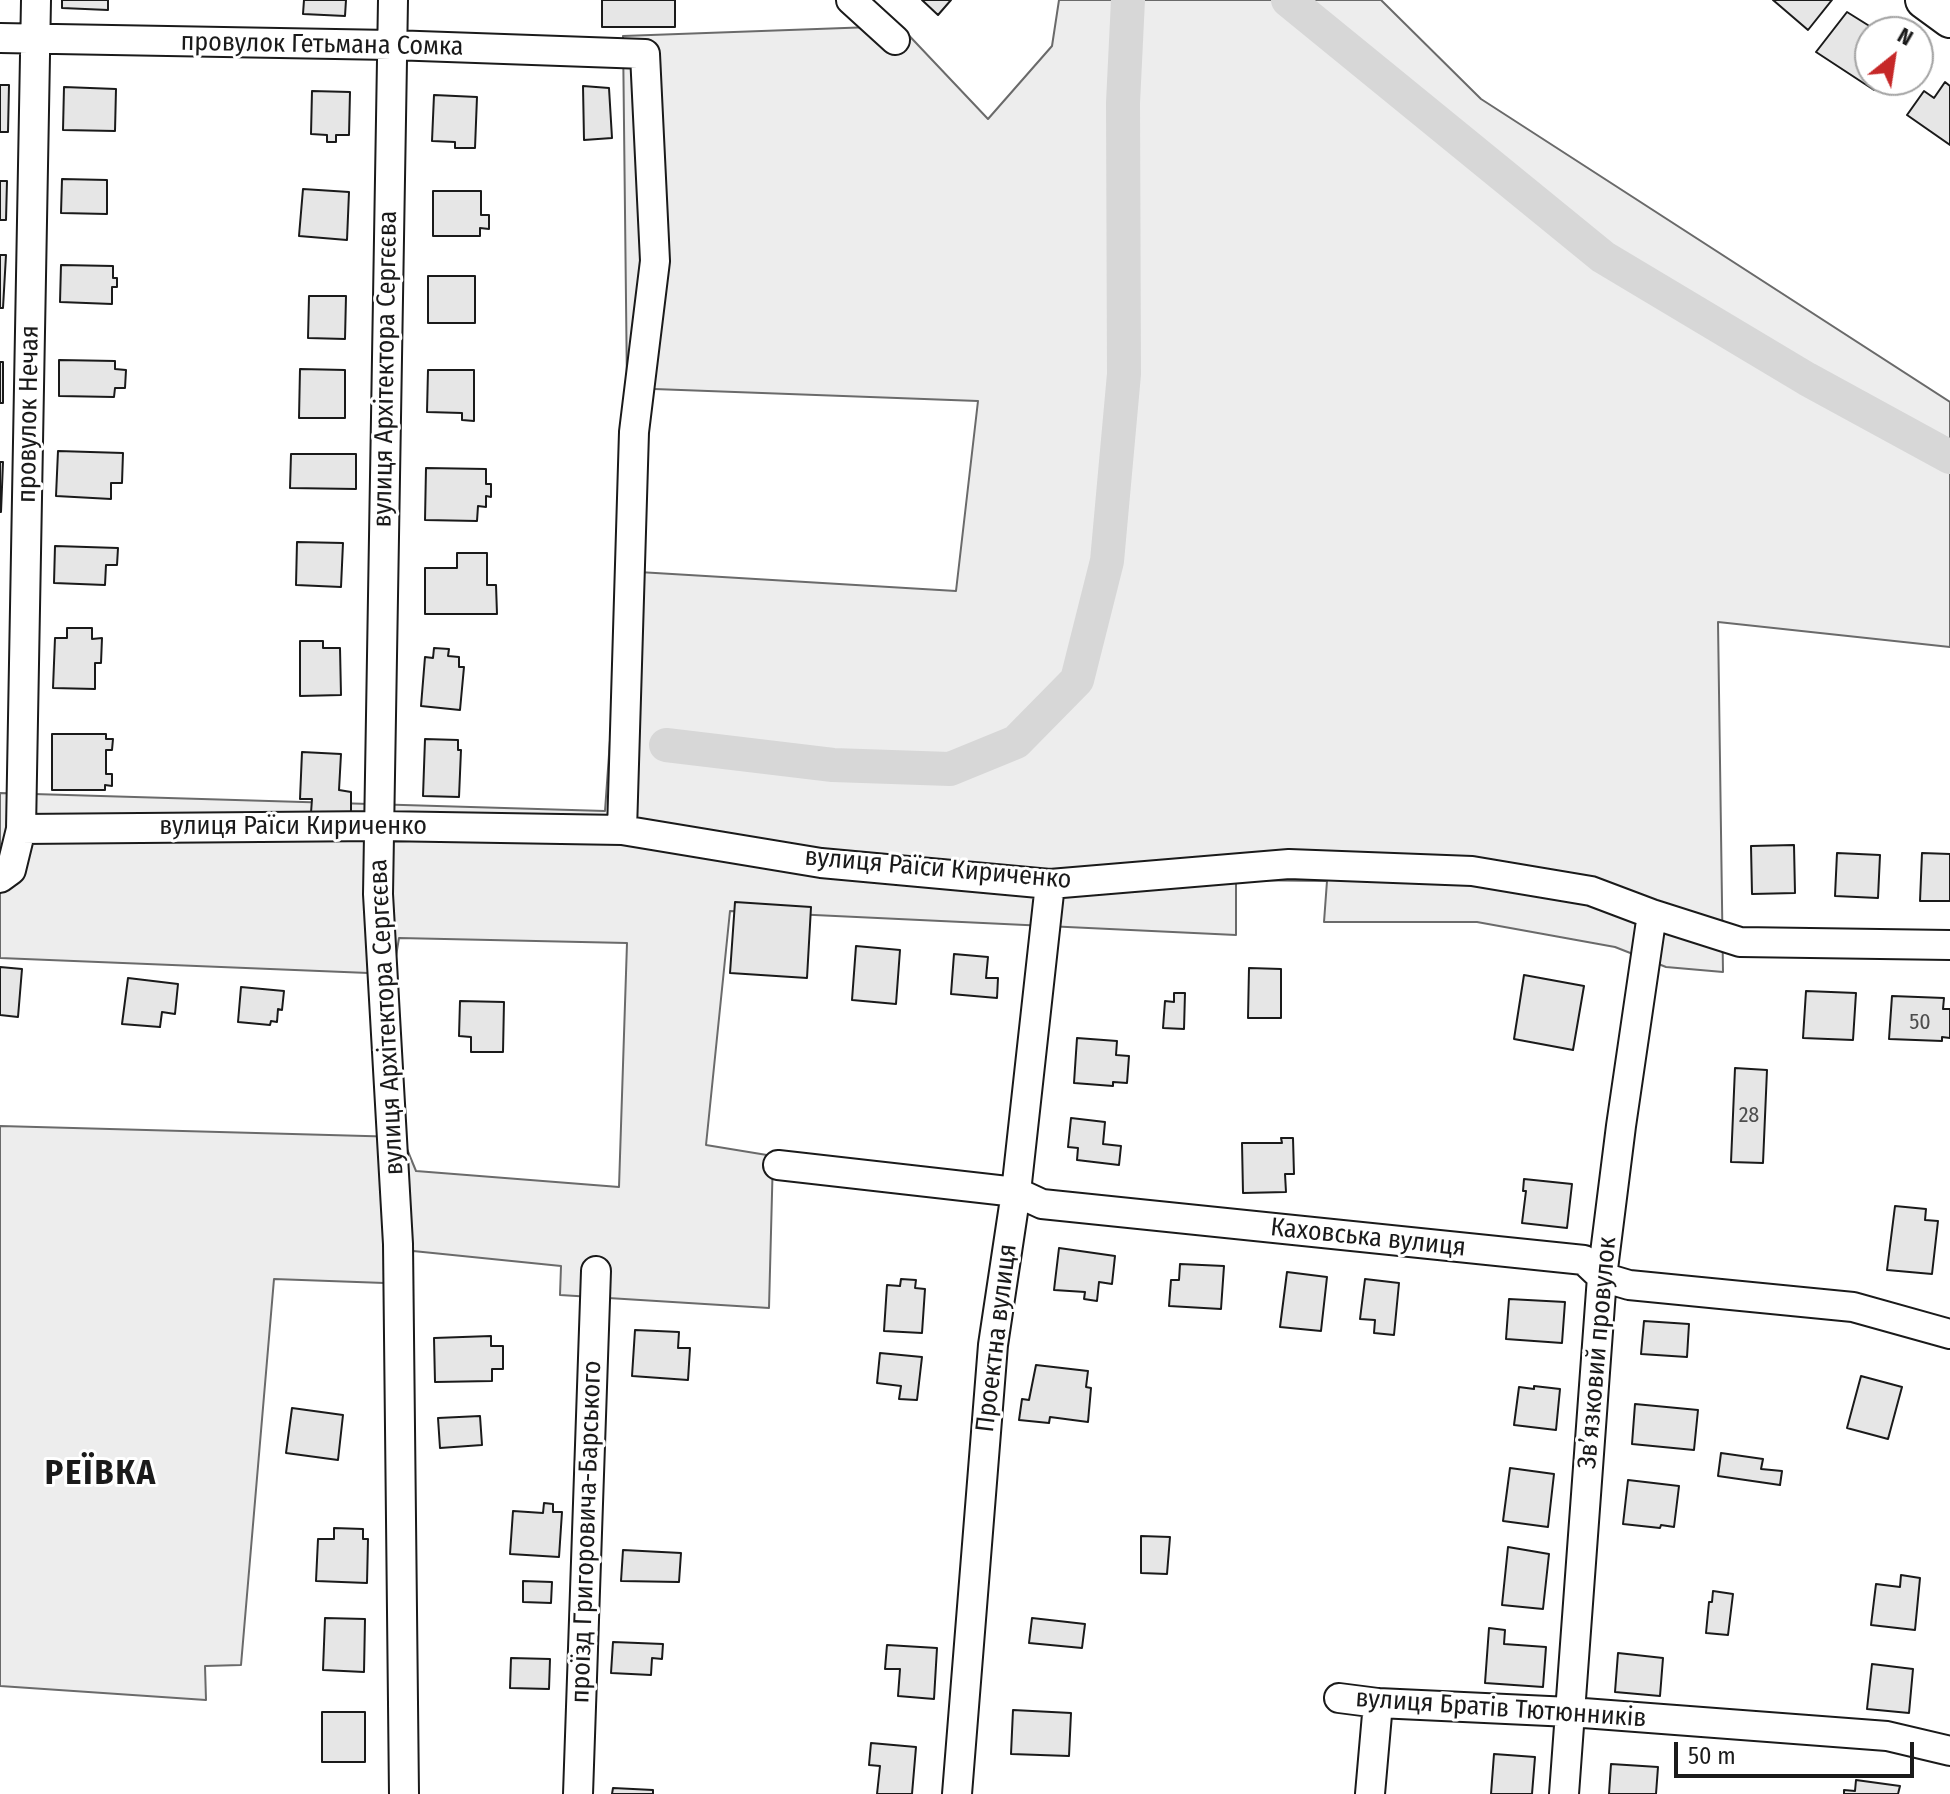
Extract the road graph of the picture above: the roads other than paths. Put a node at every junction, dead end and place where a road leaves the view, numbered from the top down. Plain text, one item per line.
1 (36, 0) edge
2 (393, 0) edge
3 (851, 0) edge
4 (1924, 0) edge
5 (1950, 19) edge
6 (0, 38) edge
7 (36, 39) junction
8 (895, 40) dead end
9 (391, 45) junction
10 (380, 826) junction
11 (21, 829) junction
12 (622, 830) junction
13 (0, 878) edge
14 (1050, 884) junction
15 (1652, 914) junction
16 (1950, 945) edge
17 (778, 1165) dead end
18 (1016, 1192) junction
19 (596, 1271) dead end
20 (1602, 1277) junction
21 (1950, 1334) edge
22 (1339, 1698) dead end
23 (1378, 1703) junction
24 (1570, 1712) junction
25 (1950, 1751) edge
26 (404, 1794) edge
27 (578, 1794) edge
28 (957, 1794) edge
29 (1370, 1794) edge
30 (1564, 1794) edge

1 - 7 street, провулок Нечая
2 - 9 street, вулиця Архітектора Сергєєва
3 - 8 street
4 - 5 street
6 - 7 street, провулок Гетьмана Сомка
7 - 9 street, провулок Гетьмана Сомка
7 - 11 street, провулок Нечая
9 - 10 street, вулиця Архітектора Сергєєва
9 - 12 street, провулок Гетьмана Сомка
10 - 11 street, вулиця Раїси Кириченко
10 - 12 street, вулиця Раїси Кириченко
10 - 26 street, вулиця Архітектора Сергєєва
11 - 13 street
12 - 14 street, вулиця Раїси Кириченко
14 - 15 street, вулиця Раїси Кириченко
14 - 18 street, Проектна вулиця
15 - 16 street, вулиця Раїси Кириченко
15 - 20 street, Звʼязковий провулок
17 - 18 street, Каховська вулиця
18 - 20 street, Каховська вулиця
18 - 28 street, Проектна вулиця
19 - 27 street, проїзд Григоровича-Барського
20 - 21 street, Каховська вулиця
20 - 24 street, Звʼязковий провулок
22 - 23 street, вулиця Братів Тютюнників
23 - 24 street, вулиця Братів Тютюнників
23 - 29 street
24 - 25 street, вулиця Братів Тютюнників
24 - 30 street, Звʼязковий провулок

